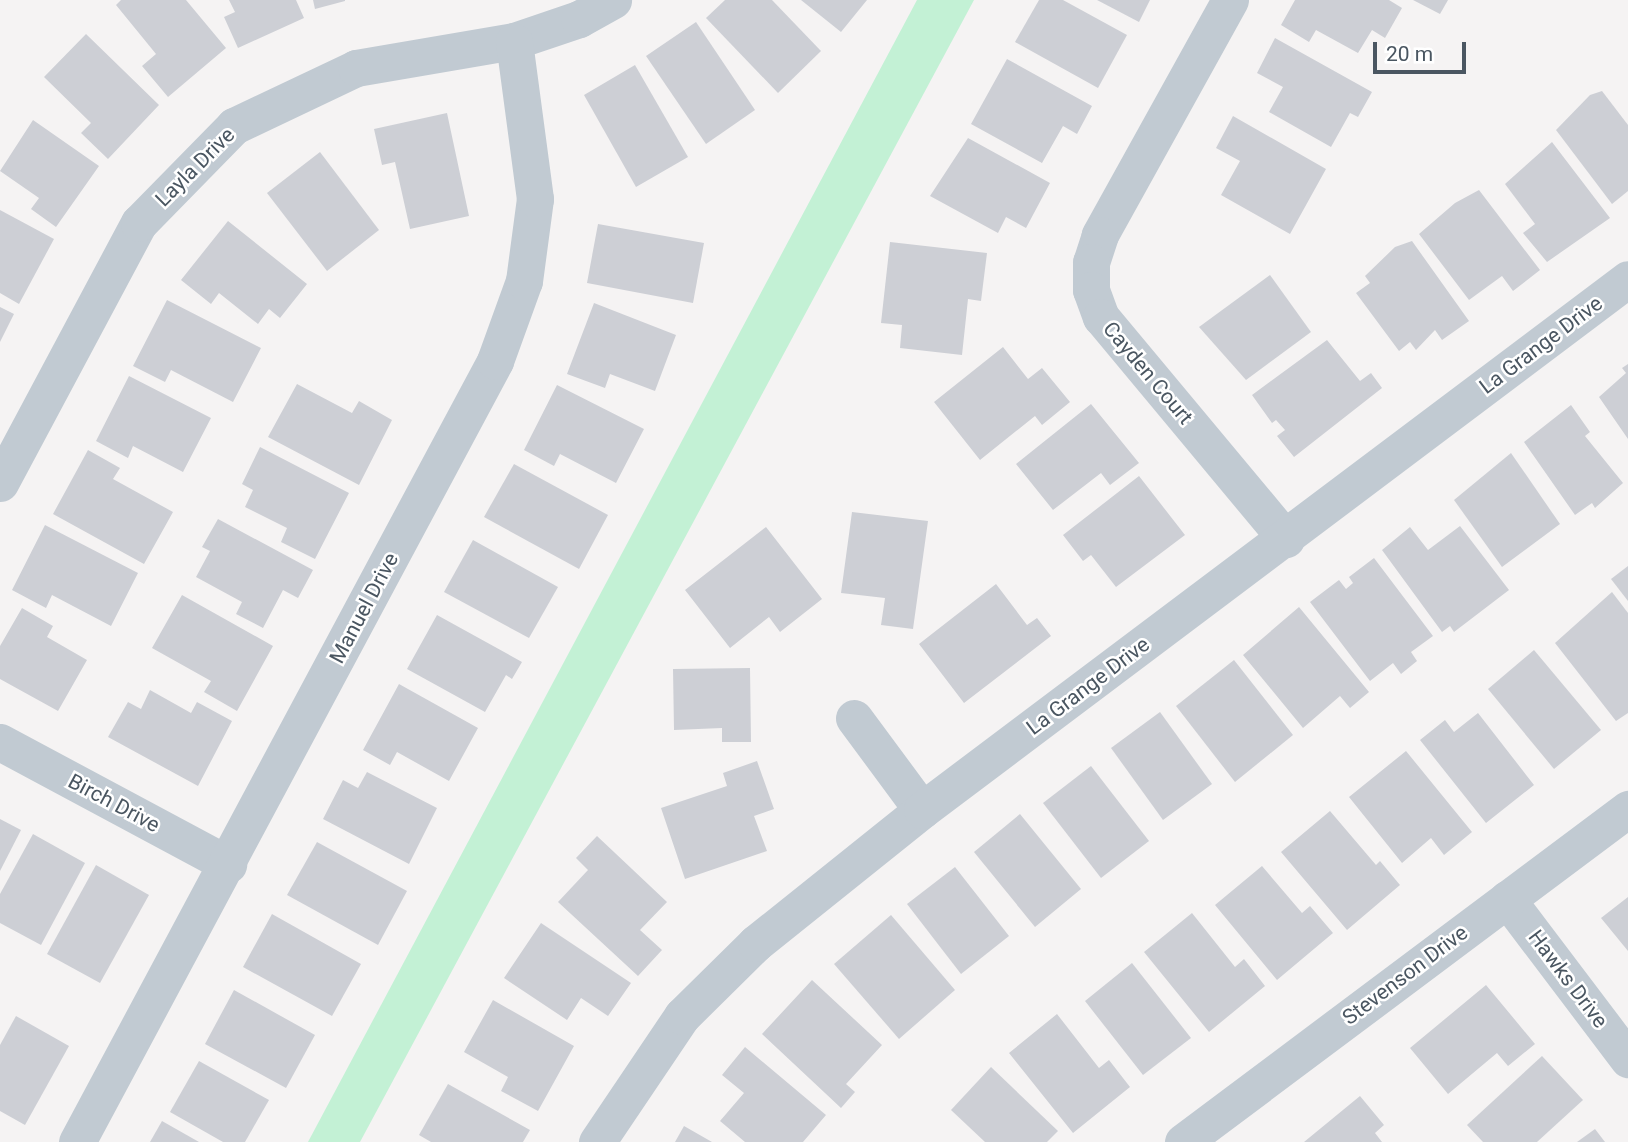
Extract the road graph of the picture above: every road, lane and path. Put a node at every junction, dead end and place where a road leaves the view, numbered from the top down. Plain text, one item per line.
1 (613, 0) edge
2 (1230, 0) edge
3 (514, 41) junction
4 (1628, 279) edge
5 (0, 484) edge
6 (1286, 539) junction
7 (854, 718) dead end
8 (0, 742) edge
9 (1628, 809) edge
10 (922, 810) junction
11 (228, 864) junction
12 (1507, 899) junction
13 (1628, 1059) edge
14 (1189, 1140) edge
15 (77, 1142) edge
16 (597, 1142) edge

1 - 3 street, Layla Drive
2 - 6 street, Cayden Court
3 - 5 street, Layla Drive
3 - 11 street, Manuel Drive
4 - 6 street, La Grange Drive
6 - 10 street, La Grange Drive
7 - 10 street
8 - 11 street, Birch Drive
9 - 12 street, Stevenson Drive
10 - 16 street, La Grange Drive
11 - 15 street, Manuel Drive
12 - 13 street, Hawks Drive
12 - 14 street, Stevenson Drive

